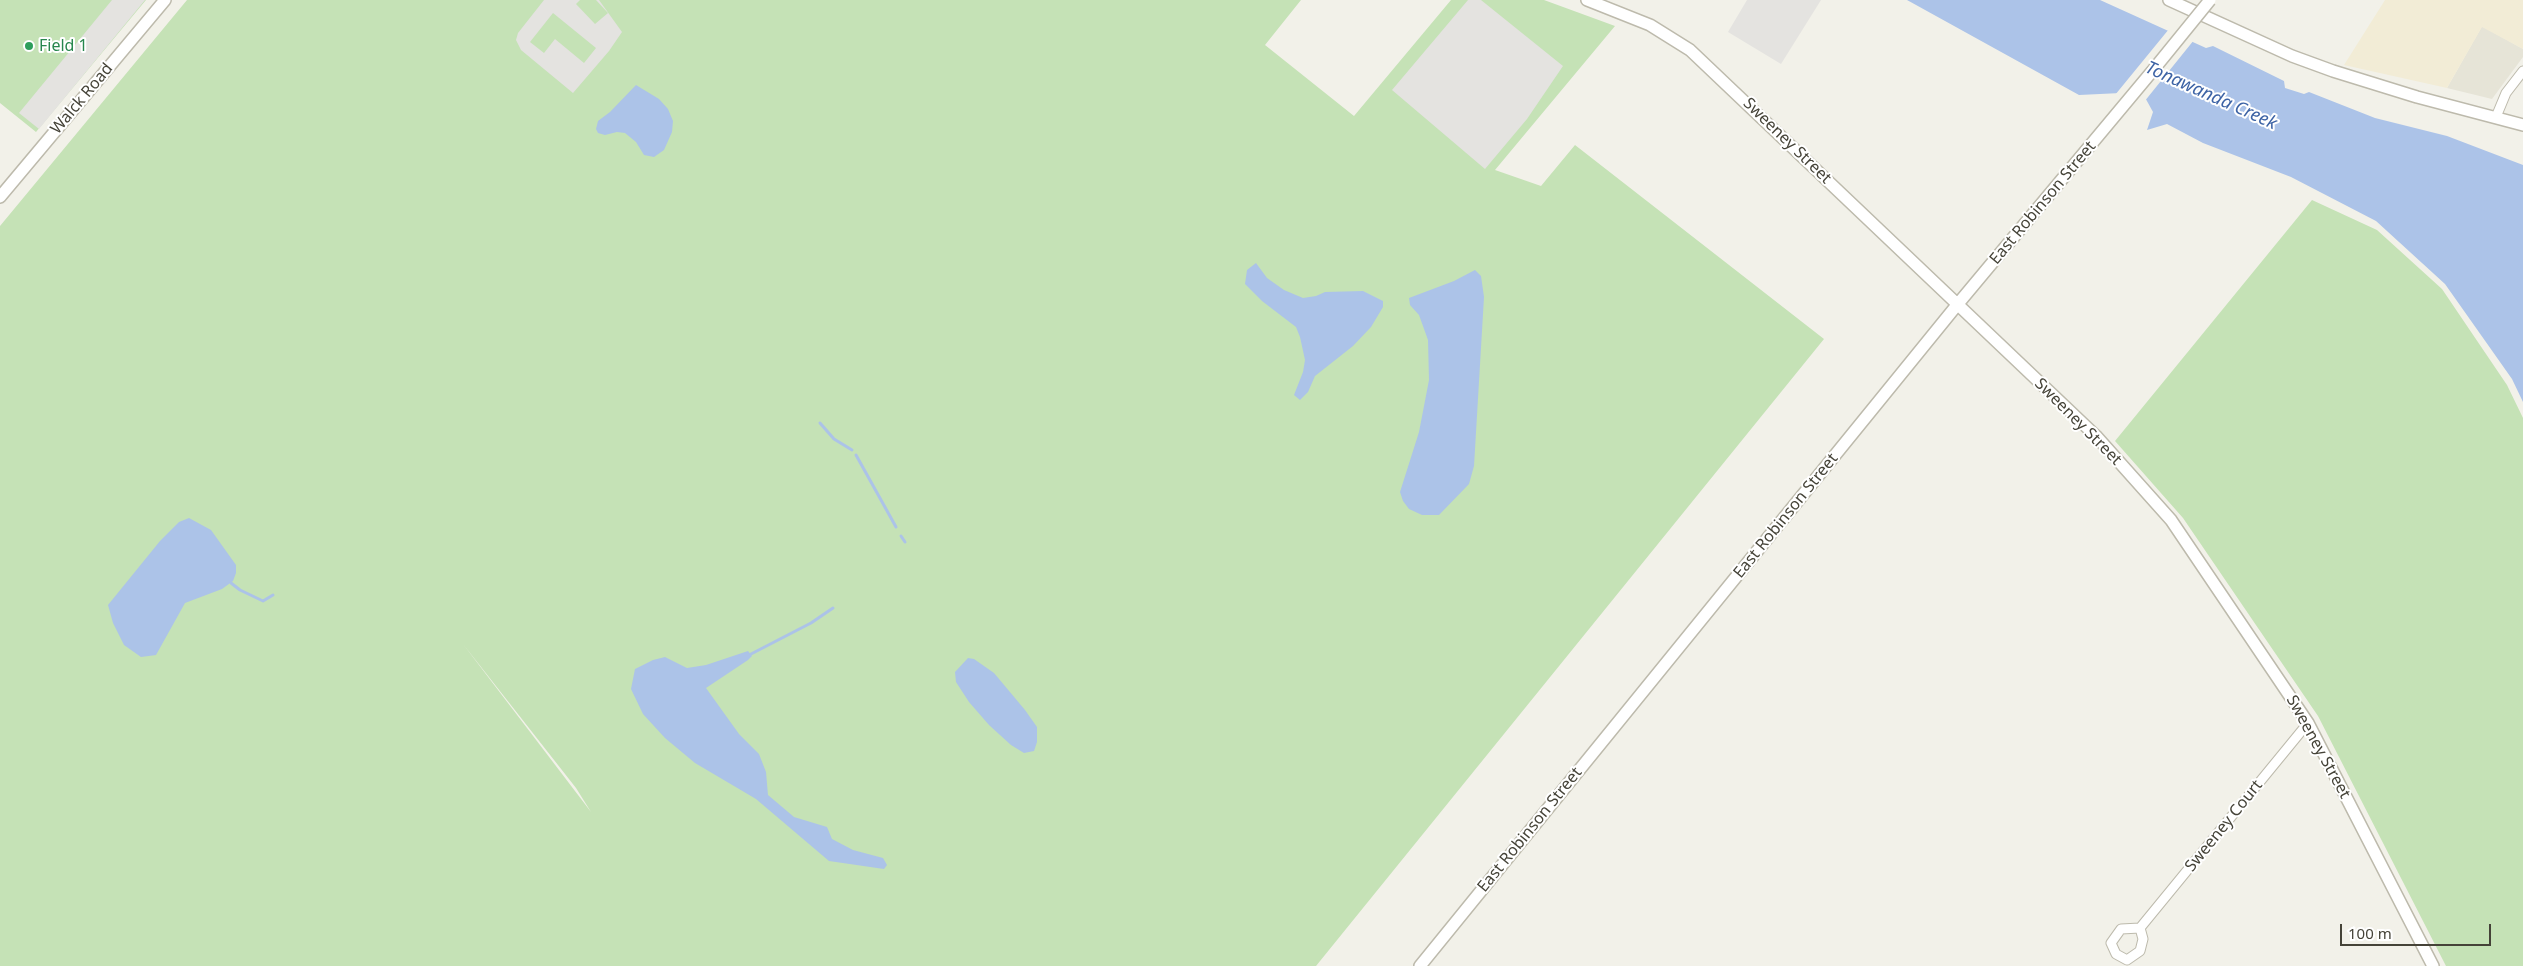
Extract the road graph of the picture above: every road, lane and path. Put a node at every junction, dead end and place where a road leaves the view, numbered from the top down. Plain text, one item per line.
1 (165, 0) edge
2 (1587, 0) edge
3 (2169, 0) edge
4 (2210, 0) edge
5 (2523, 71) edge
6 (2496, 118) junction
7 (2523, 125) edge
8 (0, 197) edge
9 (1957, 305) junction
10 (2308, 723) junction
11 (2140, 928) dead end
12 (1420, 966) edge
13 (2433, 966) edge

1 - 8 street, Walck Road
2 - 9 street, Sweeney Street
3 - 6 street
4 - 9 street, East Robinson Street, bridge
5 - 6 street
6 - 7 street
9 - 10 street, Sweeney Street
9 - 12 street, East Robinson Street
10 - 11 street, Sweeney Court
10 - 13 street, Sweeney Street

